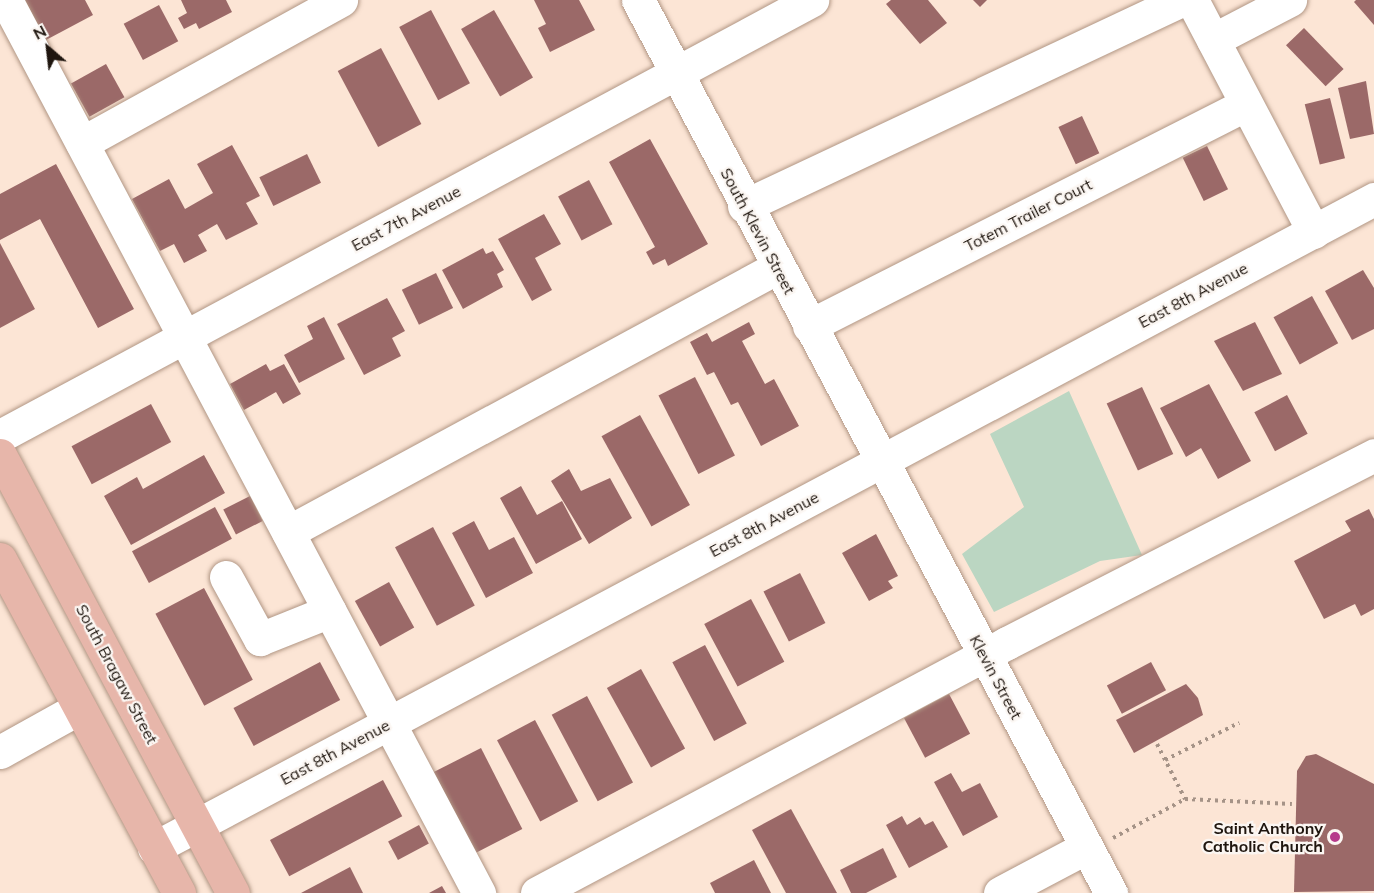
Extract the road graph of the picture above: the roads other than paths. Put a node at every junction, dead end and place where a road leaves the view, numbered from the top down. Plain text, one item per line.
1 (6, 0) edge
2 (341, 0) edge
3 (638, 0) edge
4 (812, 0) edge
5 (1182, 0) edge
6 (1192, 0) edge
7 (1290, 0) edge
8 (1213, 40) junction
9 (675, 72) junction
10 (1246, 104) junction
11 (82, 143) junction
12 (1374, 200) edge
13 (744, 206) junction
14 (1314, 232) junction
15 (777, 267) junction
16 (809, 326) junction
17 (185, 337) junction
18 (0, 436) edge
19 (0, 455) edge
20 (1374, 455) edge
21 (882, 461) junction
22 (288, 532) junction
23 (0, 560) edge
24 (226, 577) dead end
25 (330, 611) junction
26 (985, 655) junction
27 (80, 708) junction
28 (389, 724) junction
29 (0, 752) edge
30 (198, 826) junction
31 (1087, 847) junction
32 (154, 848) junction
33 (179, 893) edge
34 (233, 893) edge
35 (479, 893) edge
36 (537, 893) edge
37 (1000, 893) edge
38 (1112, 893) edge

1 - 11 street
2 - 11 street
3 - 9 street, South Klevin Street
4 - 9 street, East 7th Avenue
5 - 13 street
6 - 8 street
7 - 8 street
8 - 10 street
9 - 13 street, South Klevin Street
9 - 17 street, East 7th Avenue
10 - 14 street
10 - 16 street, Totem Trailer Court
11 - 17 street
12 - 14 street, East 8th Avenue
13 - 15 street, South Klevin Street
14 - 21 street, East 8th Avenue
15 - 16 street, South Klevin Street
15 - 22 street
16 - 21 street, South Klevin Street
17 - 18 street, East 7th Avenue
17 - 22 street
19 - 30 main road, South Bragaw Street
20 - 26 street
21 - 26 street, Klevin Street
21 - 28 street, East 8th Avenue
22 - 25 street
23 - 27 main road
24 - 25 street
25 - 28 street
26 - 31 street, Klevin Street
26 - 36 street
27 - 29 street
27 - 32 main road
28 - 30 street, East 8th Avenue
28 - 35 street
30 - 32 street, East 8th Avenue
30 - 34 main road, South Bragaw Street
31 - 37 street
31 - 38 street, Klevin Street
32 - 33 main road

